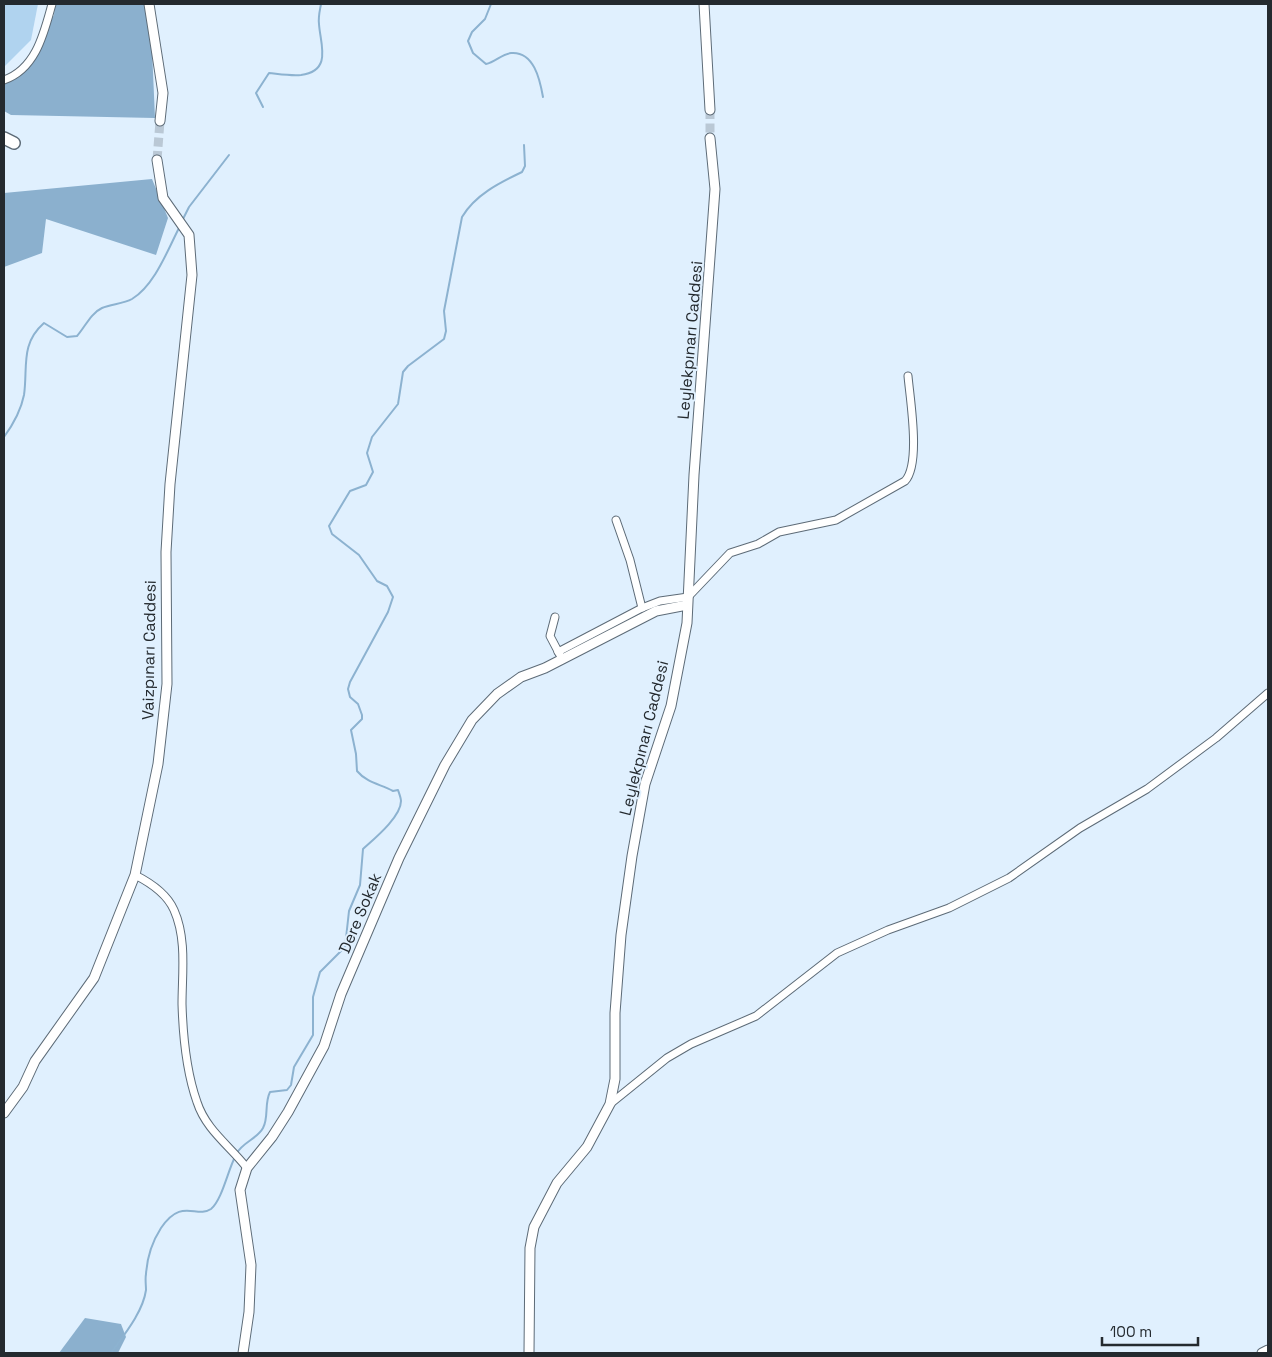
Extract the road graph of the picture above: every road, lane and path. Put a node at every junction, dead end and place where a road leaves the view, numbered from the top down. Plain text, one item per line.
1 (52, 4) edge
2 (149, 4) edge
3 (704, 4) edge
4 (4, 80) edge
5 (710, 110) tunnel mouth
6 (160, 122) tunnel mouth
7 (710, 138) tunnel mouth
8 (157, 160) tunnel mouth
9 (908, 376) dead end
10 (616, 520) dead end
11 (687, 601) junction
12 (642, 608) junction
13 (555, 617) dead end
14 (560, 656) junction
15 (1268, 693) edge
16 (135, 876) junction
17 (610, 1104) junction
18 (4, 1113) edge
19 (247, 1168) junction
20 (1268, 1350) edge
21 (243, 1353) edge
22 (529, 1353) edge
23 (1262, 1353) edge

1 - 4 street
2 - 6 street
3 - 5 street
7 - 11 street, Leylekpınarı Caddesi
8 - 16 street, Vaizpınarı Caddesi
9 - 11 street
10 - 12 street
11 - 12 street
11 - 14 street, Dere Sokak
11 - 17 street, Leylekpınarı Caddesi
12 - 14 street
13 - 14 street
14 - 19 street, Dere Sokak
15 - 17 street
16 - 18 street, Vaizpınarı Caddesi
16 - 19 street
17 - 22 street, Leylekpınarı Caddesi
19 - 21 street, Dere Sokak
20 - 23 street

